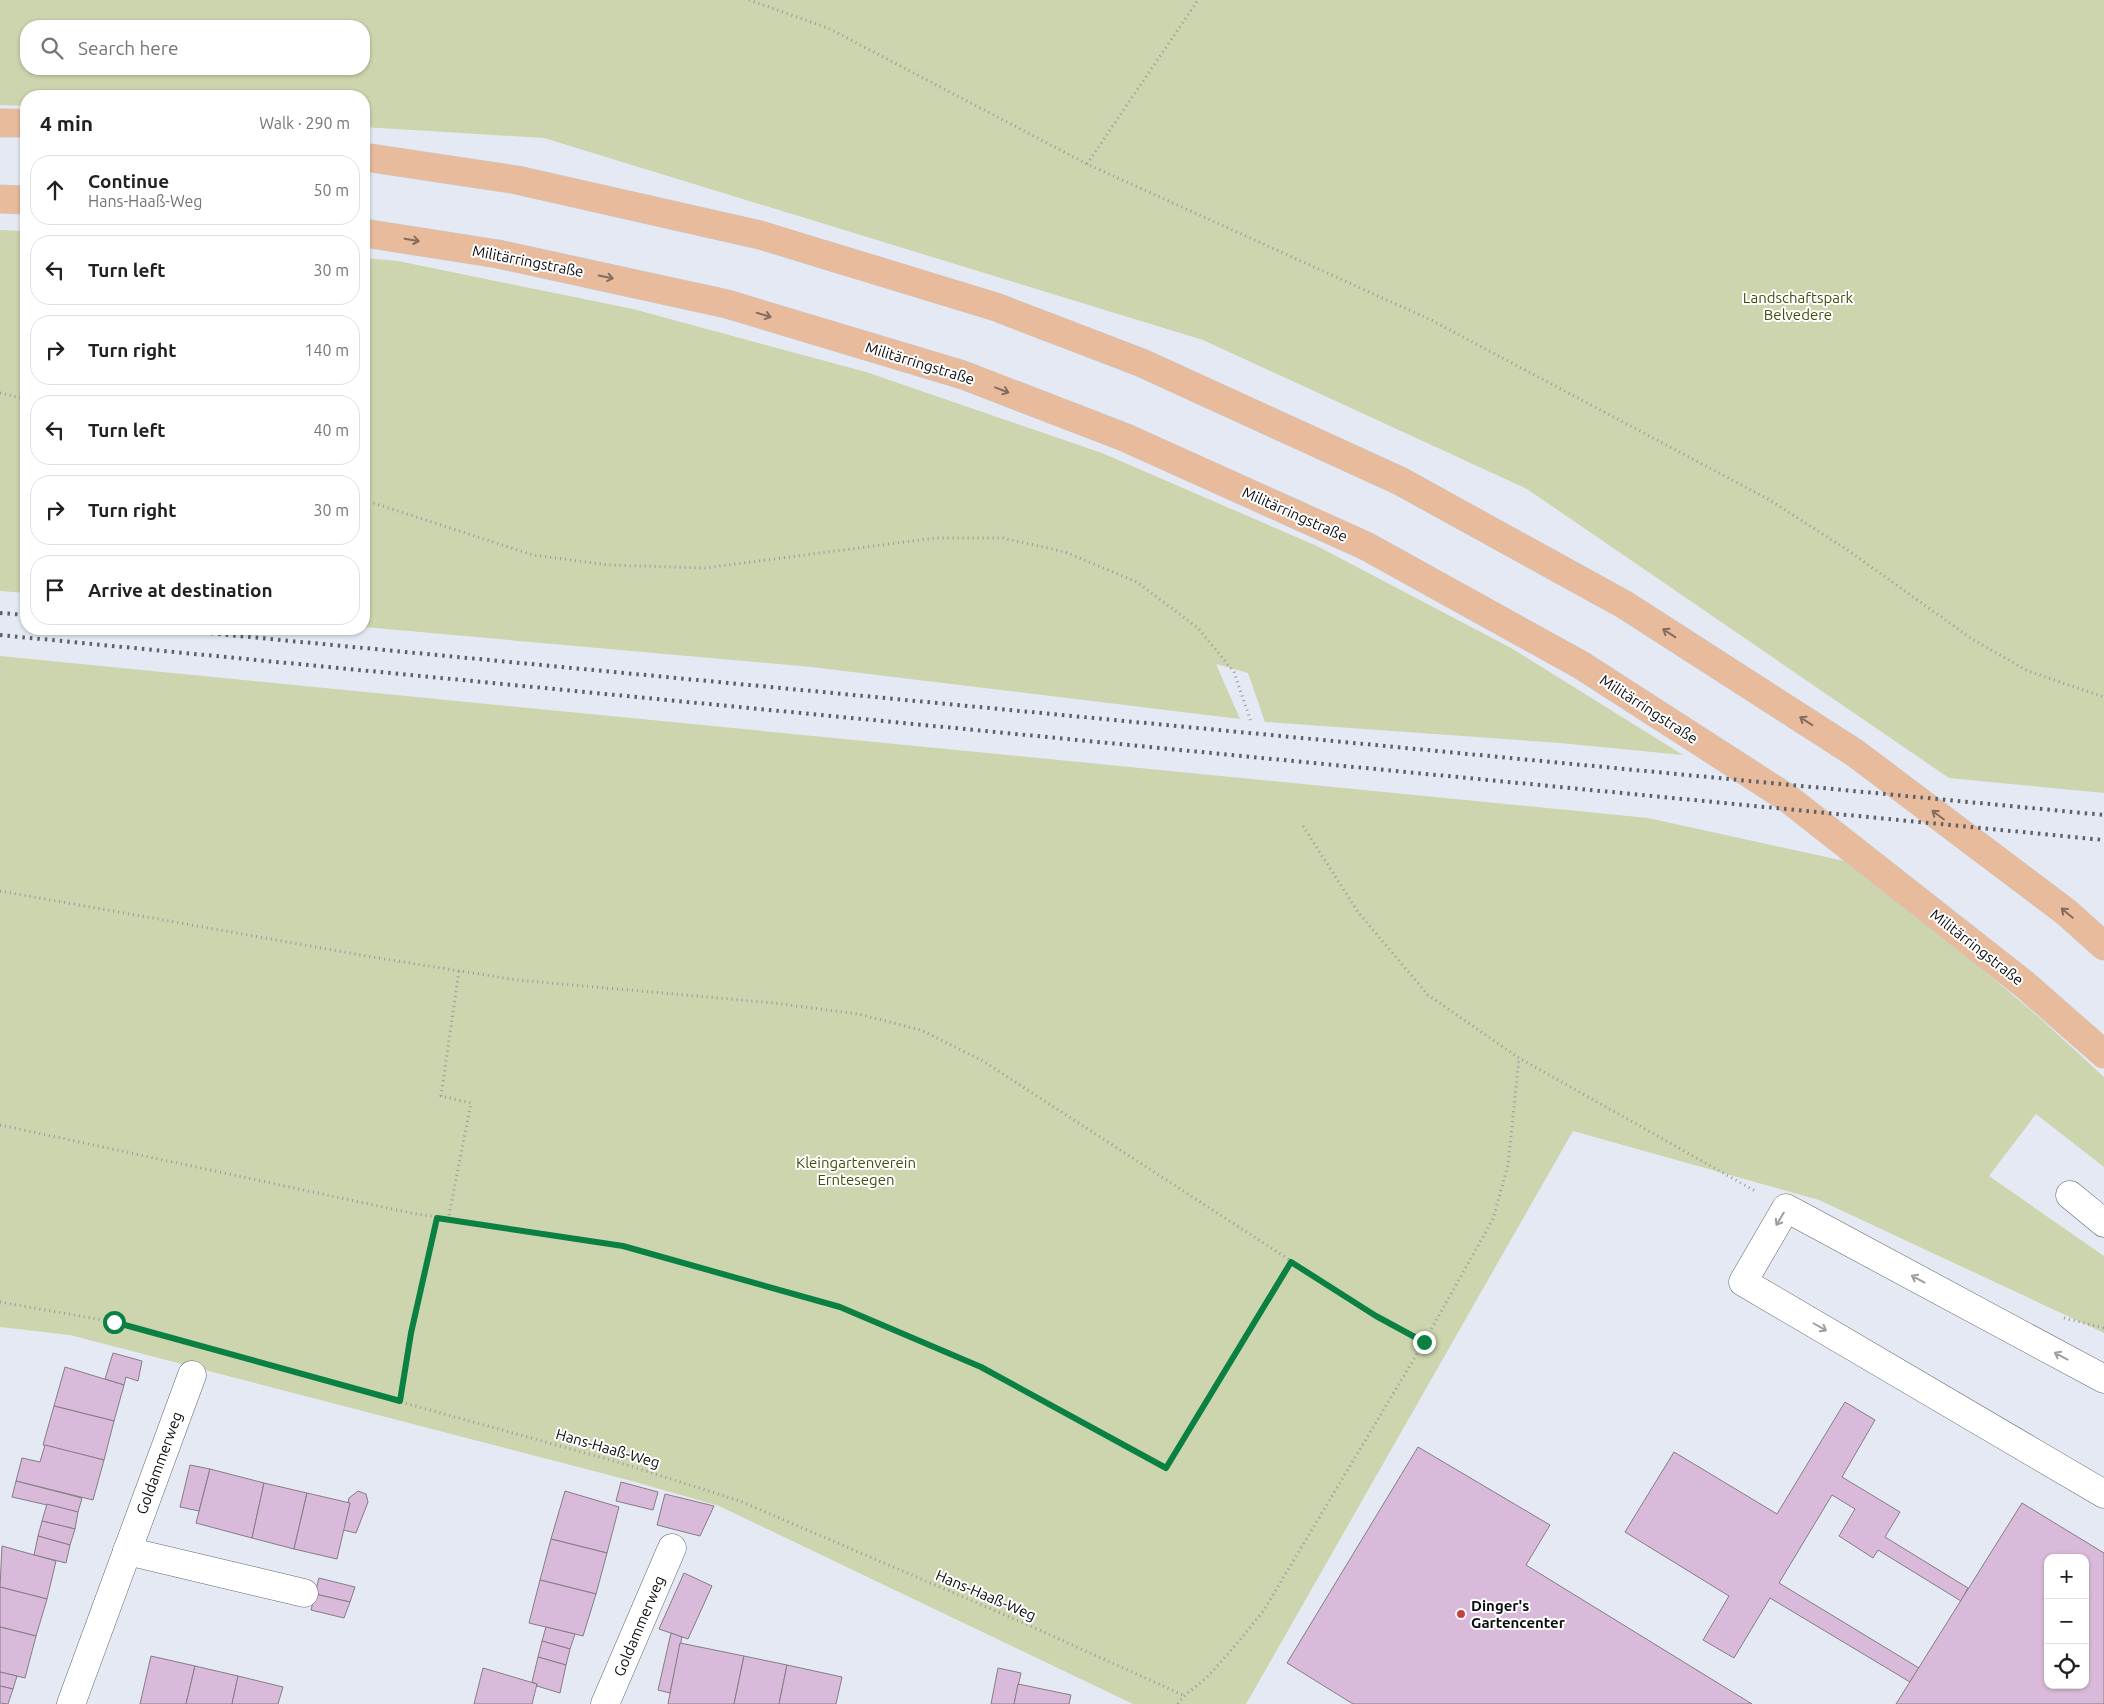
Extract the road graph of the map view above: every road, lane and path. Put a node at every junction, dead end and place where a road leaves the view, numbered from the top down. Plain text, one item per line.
1 (749, 0) edge
2 (1198, 0) edge
3 (0, 123) edge
4 (20, 124) edge
5 (370, 158) edge
6 (1087, 164) junction
7 (0, 199) edge
8 (20, 200) edge
9 (370, 234) edge
10 (0, 393) edge
11 (20, 398) edge
12 (370, 502) edge
13 (2104, 696) edge
14 (1251, 722) dead end
15 (1303, 826) dead end
16 (0, 891) edge
17 (2104, 946) edge
18 (459, 971) junction
19 (2104, 1054) edge
20 (0, 1125) edge
21 (2070, 1195) dead end
22 (437, 1218) junction
23 (448, 1220) junction
24 (2104, 1223) edge
25 (1291, 1262) junction
26 (0, 1302) edge
27 (1424, 1342) junction
28 (192, 1344) dead end
29 (211, 1349) dead end
30 (192, 1374) dead end
31 (2104, 1379) edge
32 (400, 1401) junction
33 (2104, 1494) edge
34 (672, 1548) dead end
35 (127, 1551) junction
36 (304, 1593) dead end
37 (1183, 1695) junction
38 (71, 1704) edge
39 (605, 1704) edge
40 (1178, 1704) edge

1 - 6 path
2 - 6 path
3 - 4 main road
17 -> 5 main road
6 - 13 path
7 - 8 main road
9 -> 19 main road, Militärringstraße
10 - 11 path
12 - 14 path
15 - 27 path
16 - 18 path
18 - 23 path
18 - 25 path
20 - 22 path
21 - 24 street
22 - 23 path
22 - 32 path
23 - 25 path
25 - 27 path
26 - 28 path
27 - 37 path
29 - 32 path, Hans-Haaß-Weg
30 - 35 street, Goldammerweg
31 -> 33 street
32 - 37 path, Hans-Haaß-Weg
34 - 39 street, Goldammerweg
35 - 36 street
35 - 38 street, Goldammerweg
37 - 40 path

